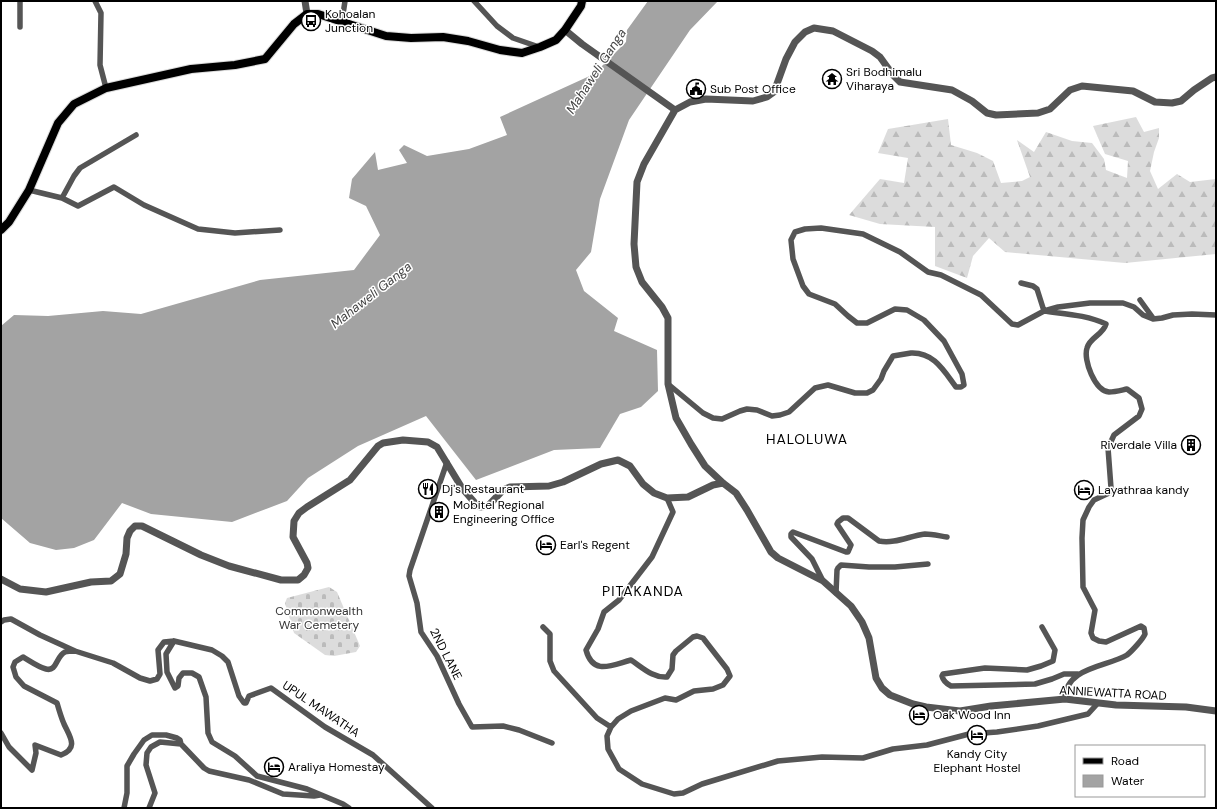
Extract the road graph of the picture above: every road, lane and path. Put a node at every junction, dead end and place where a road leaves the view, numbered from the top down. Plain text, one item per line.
1 (20, 1) edge
2 (95, 1) edge
3 (305, 1) edge
4 (345, 1) edge
5 (474, 1) edge
6 (582, 1) edge
7 (307, 14) junction
8 (342, 21) junction
9 (20, 27) dead end
10 (565, 30) junction
11 (540, 47) junction
12 (1216, 77) edge
13 (106, 88) junction
14 (675, 110) junction
15 (136, 135) dead end
16 (29, 190) junction
17 (62, 198) junction
18 (1, 230) edge
19 (280, 230) dead end
20 (1021, 283) dead end
21 (1140, 300) dead end
22 (1044, 311) junction
23 (1216, 315) edge
24 (1154, 319) junction
25 (668, 384) junction
26 (447, 462) junction
27 (724, 484) junction
28 (667, 498) junction
29 (947, 537) dead end
30 (928, 564) dead end
31 (1, 579) edge
32 (823, 582) junction
33 (836, 593) junction
34 (1, 622) edge
35 (543, 627) dead end
36 (1042, 627) dead end
37 (174, 640) junction
38 (75, 651) junction
39 (1078, 674) junction
40 (1066, 699) junction
41 (1098, 703) junction
42 (1216, 711) edge
43 (611, 727) junction
44 (1, 733) edge
45 (552, 743) dead end
46 (181, 744) junction
47 (320, 795) junction
48 (124, 808) edge
49 (149, 808) edge
50 (349, 808) edge
51 (432, 808) edge

1 - 9 street
2 - 13 street
3 - 7 street
4 - 8 street
5 - 11 street
6 - 10 main road
7 - 8 main road
7 - 13 main road
8 - 11 main road
10 - 11 main road
10 - 14 street
12 - 14 street
13 - 16 main road
14 - 25 street, ANNIEWATTA ROAD
15 - 17 street
16 - 17 street
16 - 18 main road
17 - 19 street
20 - 22 street
21 - 24 street
22 - 24 street
22 - 25 street
22 - 39 street
23 - 24 street
25 - 27 street, ANNIEWATTA ROAD
26 - 28 street
26 - 31 street
26 - 45 street, 2ND LANE
27 - 28 street
27 - 32 street, ANNIEWATTA ROAD
28 - 43 street
29 - 32 street
30 - 33 street
32 - 33 street, ANNIEWATTA ROAD
33 - 40 street, ANNIEWATTA ROAD
34 - 38 street
35 - 43 street
36 - 39 street
37 - 38 street
37 - 47 street
37 - 51 street, UPUL MAWATHA
38 - 44 street
39 - 40 street
40 - 41 street, ANNIEWATTA ROAD
41 - 42 street, ANNIEWATTA ROAD
41 - 43 street
46 - 47 street
46 - 48 street
46 - 49 street
47 - 50 street

